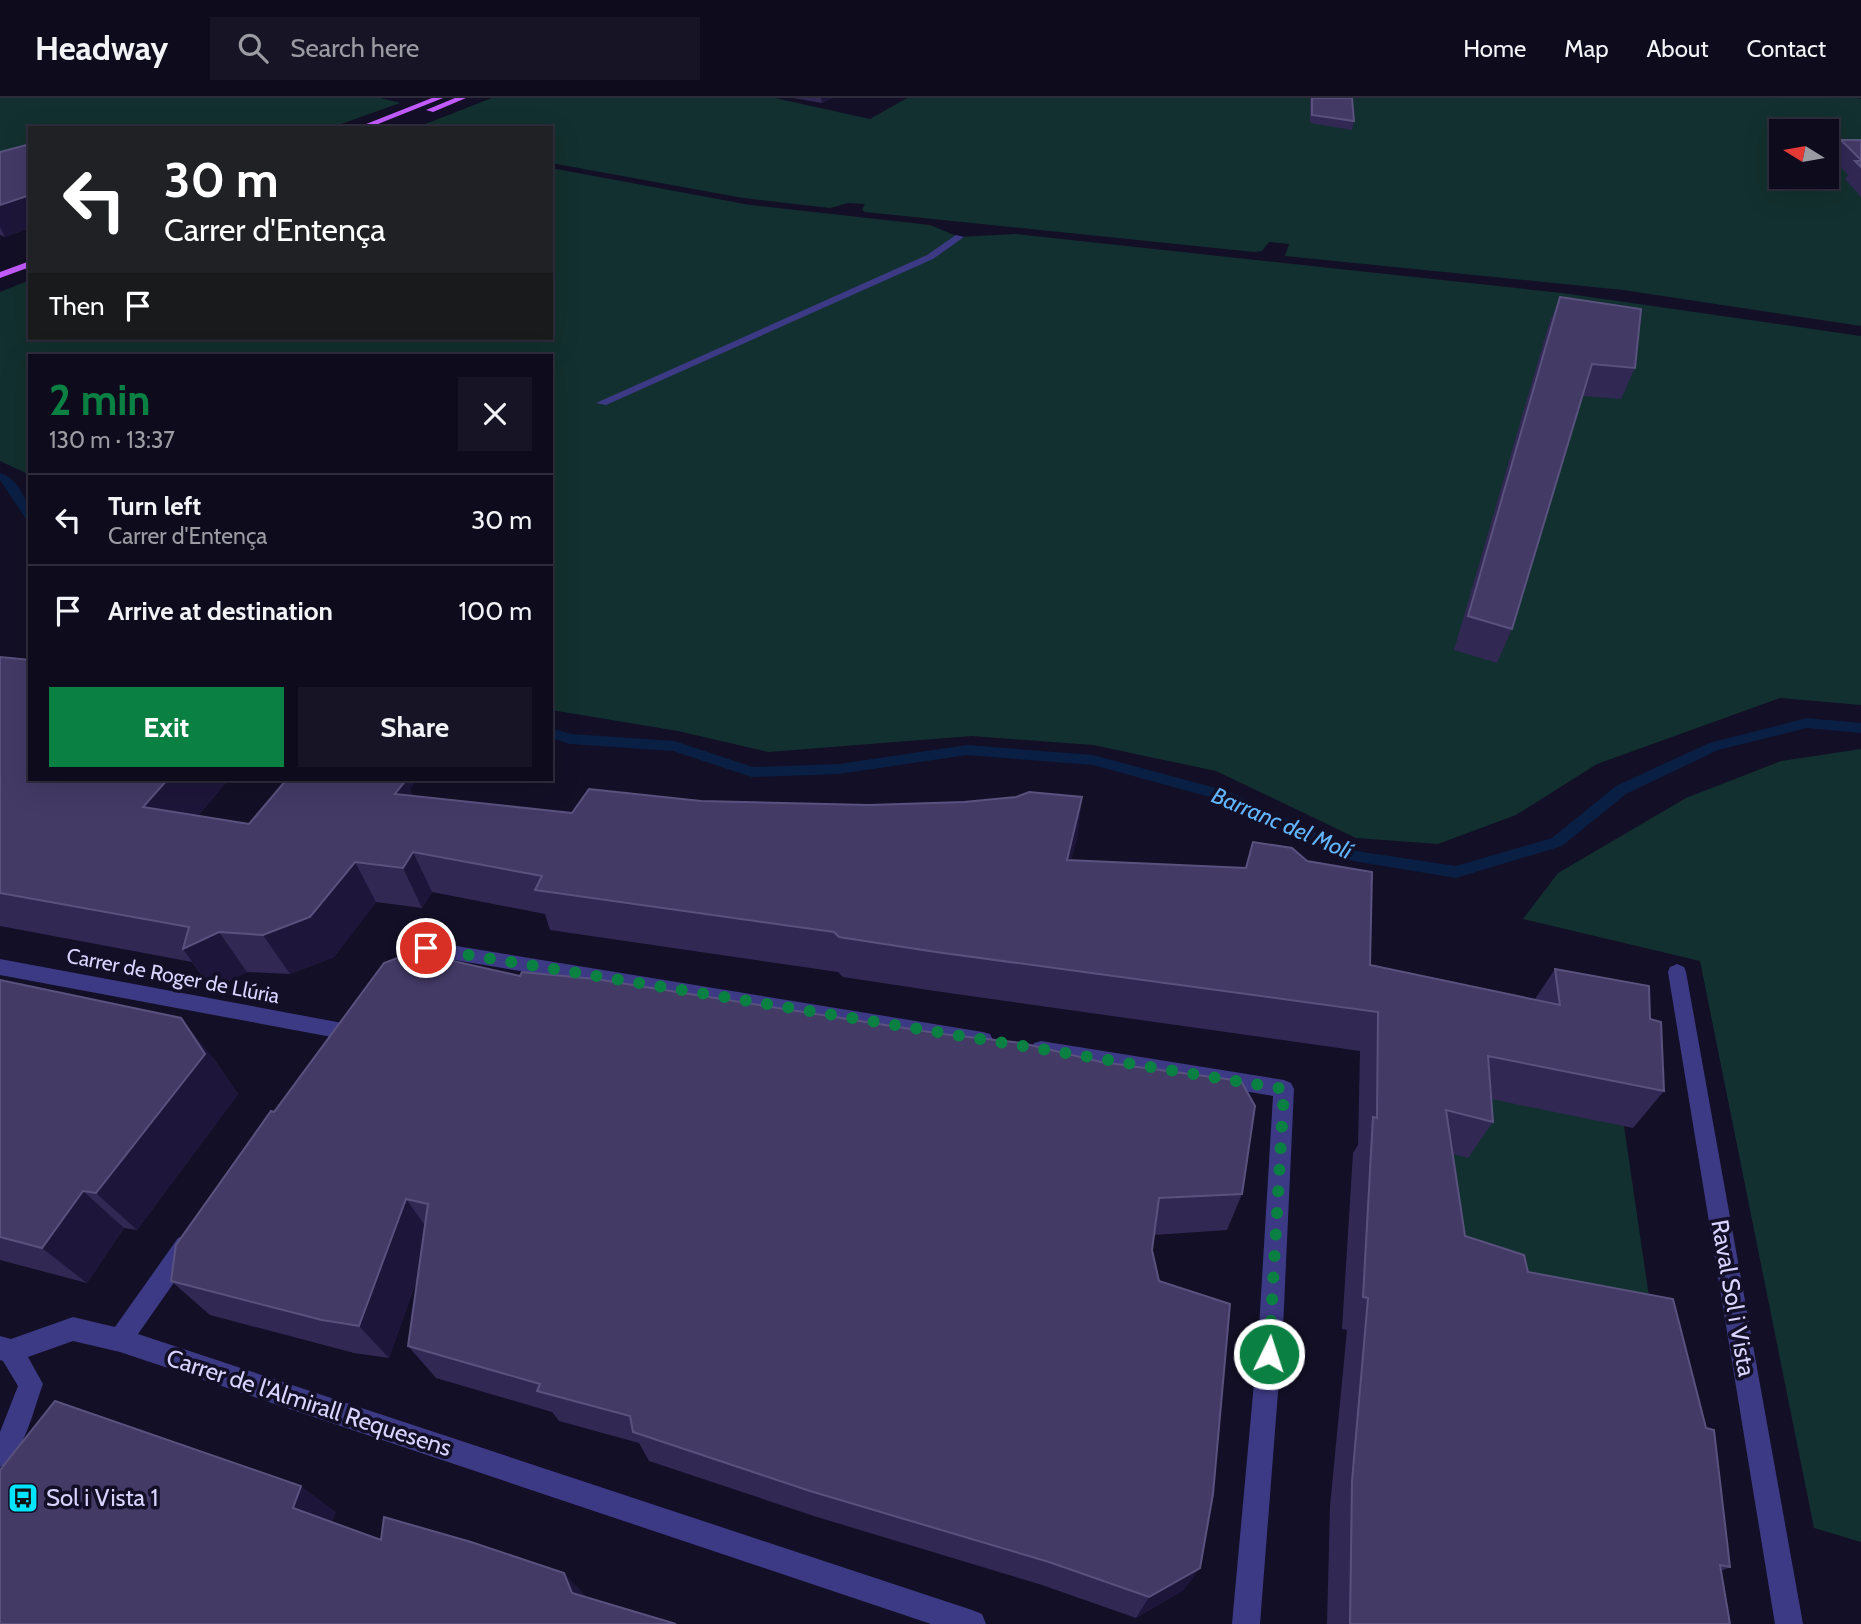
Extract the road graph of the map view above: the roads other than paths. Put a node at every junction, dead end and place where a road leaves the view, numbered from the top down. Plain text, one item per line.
1 (439, 98) edge
2 (462, 98) edge
3 (365, 126) edge
4 (390, 126) edge
5 (959, 237) dead end
6 (28, 254) edge
7 (0, 264) edge
8 (28, 265) edge
9 (0, 275) edge
10 (602, 403) dead end
11 (0, 967) edge
12 (1677, 972) dead end
13 (387, 984) edge
14 (998, 1042) edge
15 (1025, 1046) edge
16 (321, 1052) edge
17 (197, 1229) edge
18 (120, 1340) junction
19 (5, 1349) edge
20 (0, 1454) edge
21 (972, 1624) edge
22 (1246, 1624) edge
23 (1789, 1624) edge

1 - 3 main road
2 - 4 main road
5 - 10 street
6 - 7 main road
8 - 9 main road
11 - 16 street, Carrer de Roger de Llúria
12 - 23 street, Raval Sol i Vista
13 - 14 street
15 - 22 street
17 - 18 street
18 - 19 street, Carrer de l'Almirall Requesens
18 - 21 street, Carrer de l'Almirall Requesens
19 - 20 street

